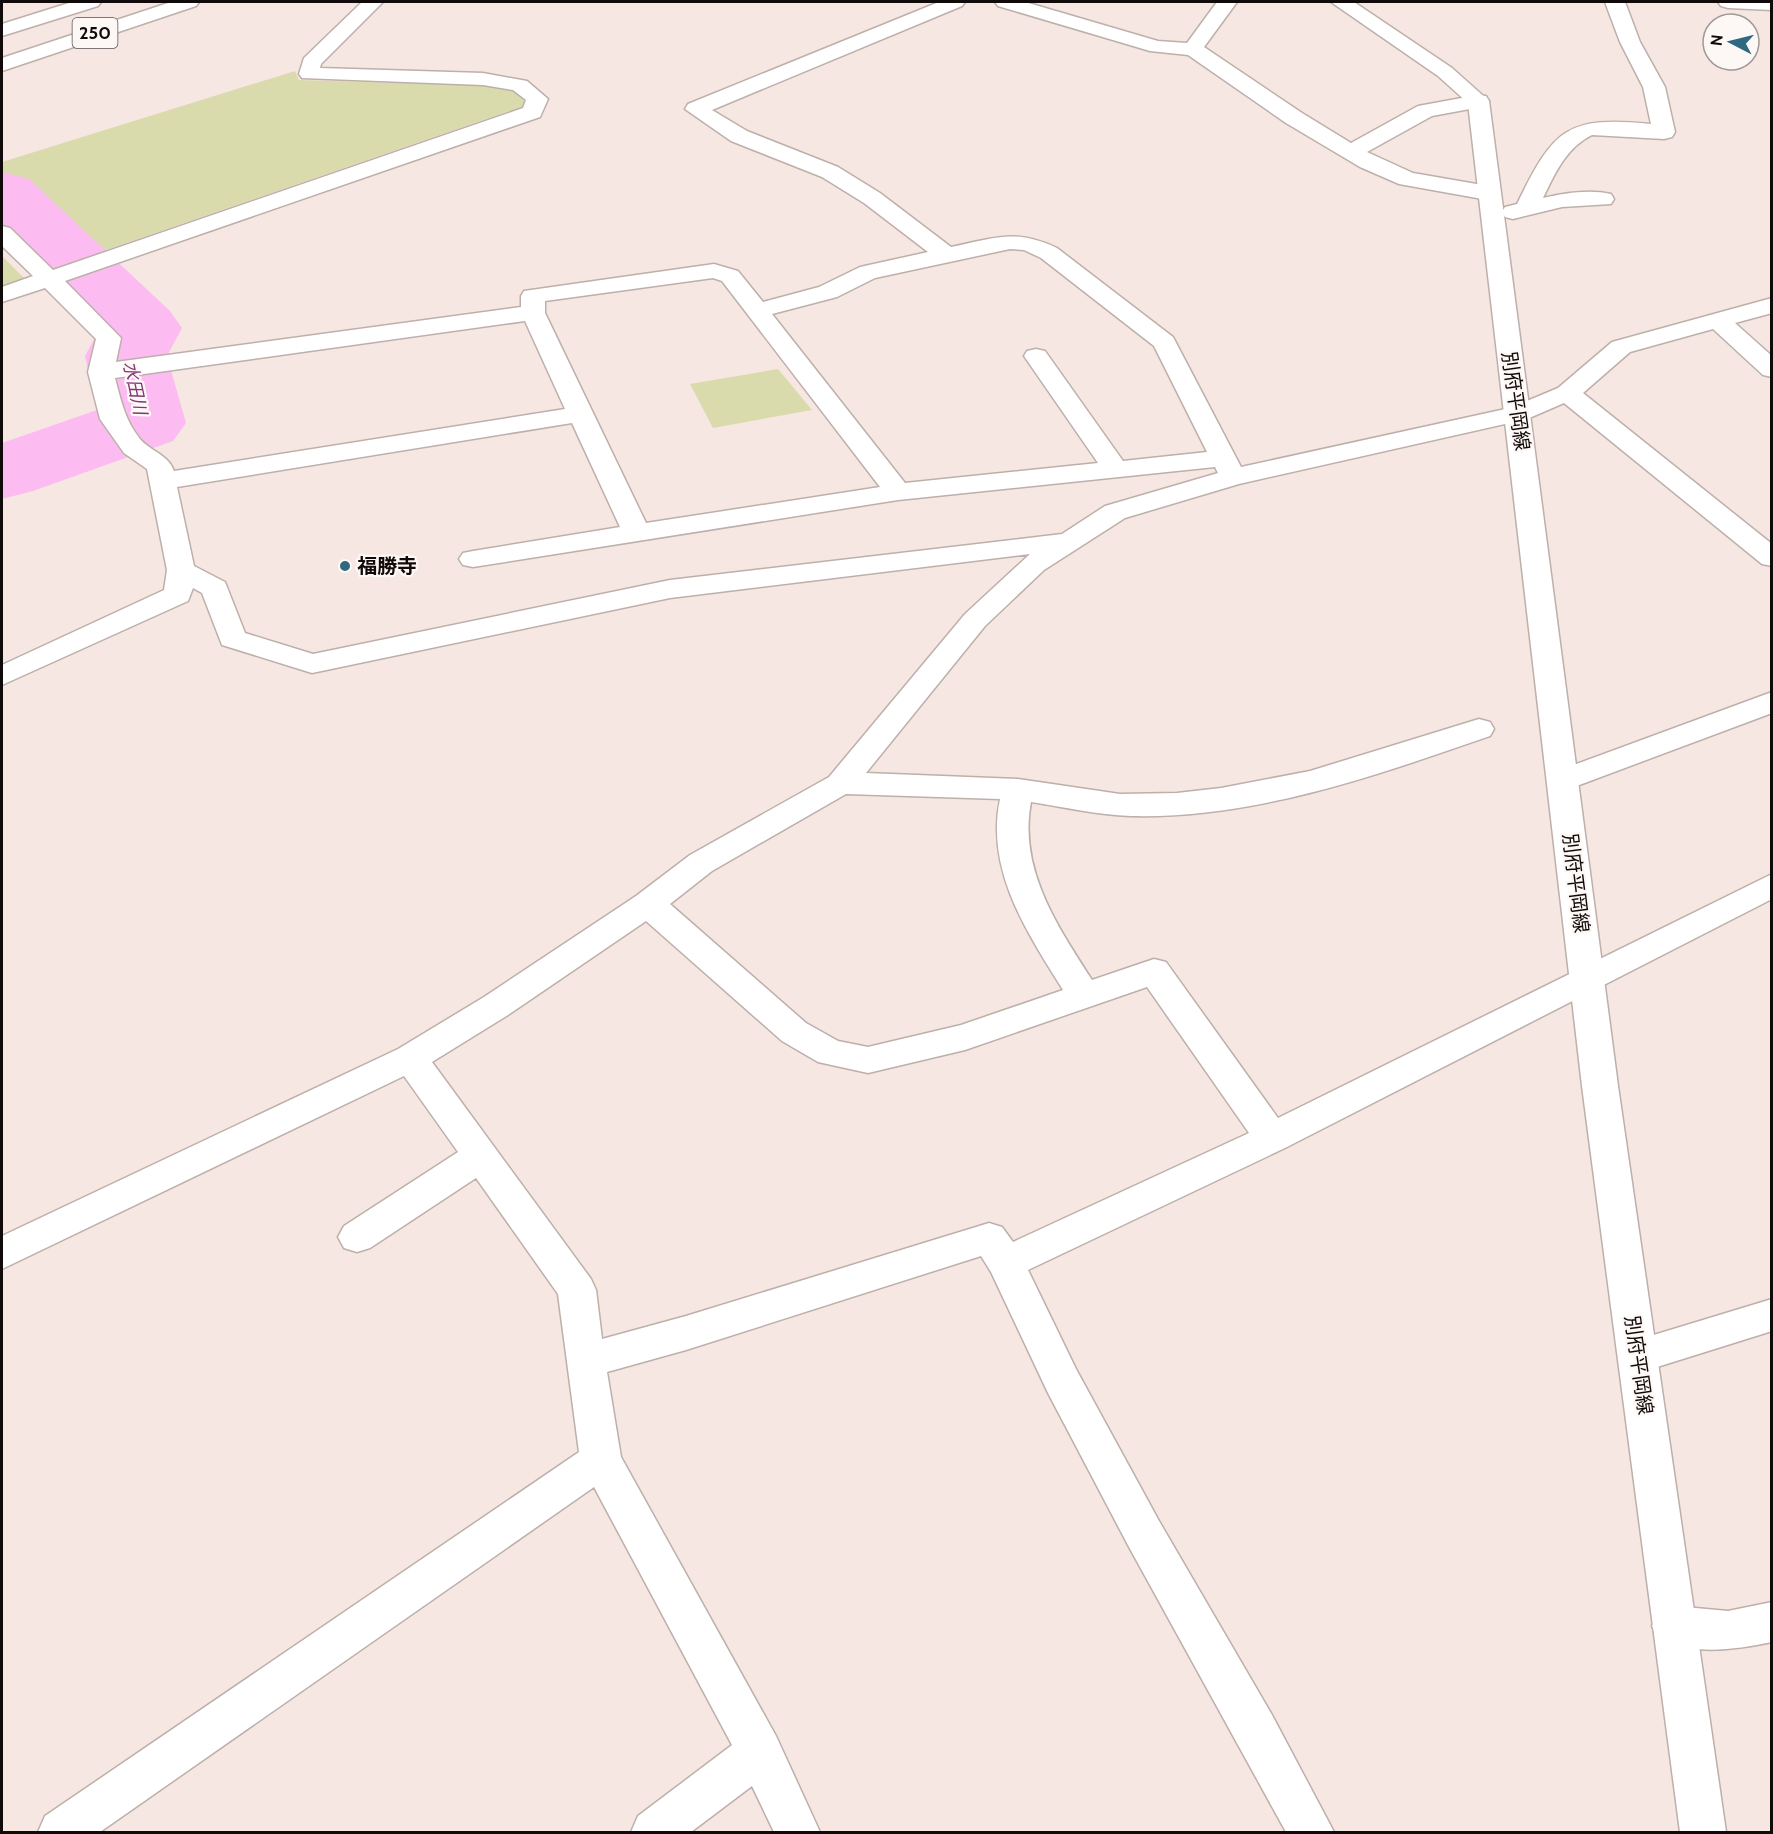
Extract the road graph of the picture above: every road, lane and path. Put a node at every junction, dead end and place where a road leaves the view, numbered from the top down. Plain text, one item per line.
1 (91, 2) edge
2 (189, 2) edge
3 (373, 2) edge
4 (955, 2) edge
5 (1010, 2) edge
6 (1227, 2) edge
7 (1341, 2) edge
8 (1615, 2) edge
9 (1728, 2) edge
10 (1772, 4) edge
11 (2, 30) edge
12 (1193, 49) junction
13 (2, 65) edge
14 (1478, 101) junction
15 (1351, 152) junction
16 (1603, 198) dead end
17 (1489, 206) junction
18 (1527, 208) junction
19 (2, 233) edge
20 (946, 255) junction
21 (51, 278) junction
22 (2, 295) edge
23 (1772, 305) edge
24 (759, 310) junction
25 (533, 313) junction
26 (1717, 319) junction
27 (1036, 356) dead end
28 (1772, 370) edge
29 (101, 372) junction
30 (1568, 393) junction
31 (582, 414) junction
32 (1518, 414) junction
33 (1228, 467) junction
34 (1116, 470) junction
35 (162, 481) junction
36 (898, 492) junction
37 (637, 534) junction
38 (1068, 542) junction
39 (1772, 558) edge
40 (473, 559) dead end
41 (180, 570) junction
42 (2, 676) edge
43 (1772, 702) edge
44 (1479, 729) dead end
45 (1563, 780) junction
46 (840, 784) junction
47 (1018, 790) junction
48 (1772, 885) edge
49 (648, 904) junction
50 (1587, 979) junction
51 (1084, 995) junction
52 (410, 1058) junction
53 (1272, 1138) junction
54 (481, 1156) junction
55 (357, 1237) dead end
56 (2, 1253) edge
57 (1006, 1263) junction
58 (1772, 1315) edge
59 (1638, 1356) junction
60 (585, 1361) junction
61 (601, 1460) junction
62 (1772, 1622) edge
63 (1674, 1626) junction
64 (760, 1752) junction
65 (61, 1833) edge
66 (654, 1833) edge
67 (797, 1833) edge
68 (1311, 1833) edge
69 (1703, 1833) edge

1 - 11 main road, 250
2 - 13 main road, 250
3 - 21 main road
4 - 20 main road
5 - 12 main road
6 - 12 main road
7 - 14 main road
8 - 18 main road
9 - 10 main road
12 - 15 main road
14 - 15 main road
14 - 17 main road, 別府平岡線
15 - 17 main road
16 - 18 main road
17 - 18 main road
17 - 32 main road, 別府平岡線
19 - 21 main road
20 - 24 main road
20 - 33 main road
21 - 22 main road
21 - 29 main road
23 - 26 main road
24 - 25 main road
24 - 36 main road
25 - 29 main road
25 - 31 main road
26 - 28 main road
26 - 30 main road
27 - 34 main road
29 - 35 main road
30 - 32 main road
30 - 39 main road
31 - 35 main road
31 - 37 main road
32 - 33 main road
32 - 45 main road, 別府平岡線
33 - 34 main road
33 - 38 main road
34 - 36 main road
35 - 41 main road
36 - 37 main road
37 - 40 main road
38 - 41 main road
38 - 46 main road
41 - 42 main road
43 - 45 main road
44 - 47 main road
45 - 50 main road, 別府平岡線
46 - 47 main road
46 - 49 main road
47 - 51 main road
48 - 50 main road
49 - 51 main road
49 - 52 main road
50 - 53 main road
50 - 59 main road, 別府平岡線
51 - 53 main road
52 - 54 main road
52 - 56 main road
53 - 57 main road
54 - 55 main road
54 - 60 main road
57 - 60 main road
57 - 68 main road
58 - 59 main road
59 - 63 main road, 別府平岡線
60 - 61 main road
61 - 64 main road
61 - 65 main road
62 - 63 main road
63 - 69 main road, 別府平岡線
64 - 66 main road
64 - 67 main road

